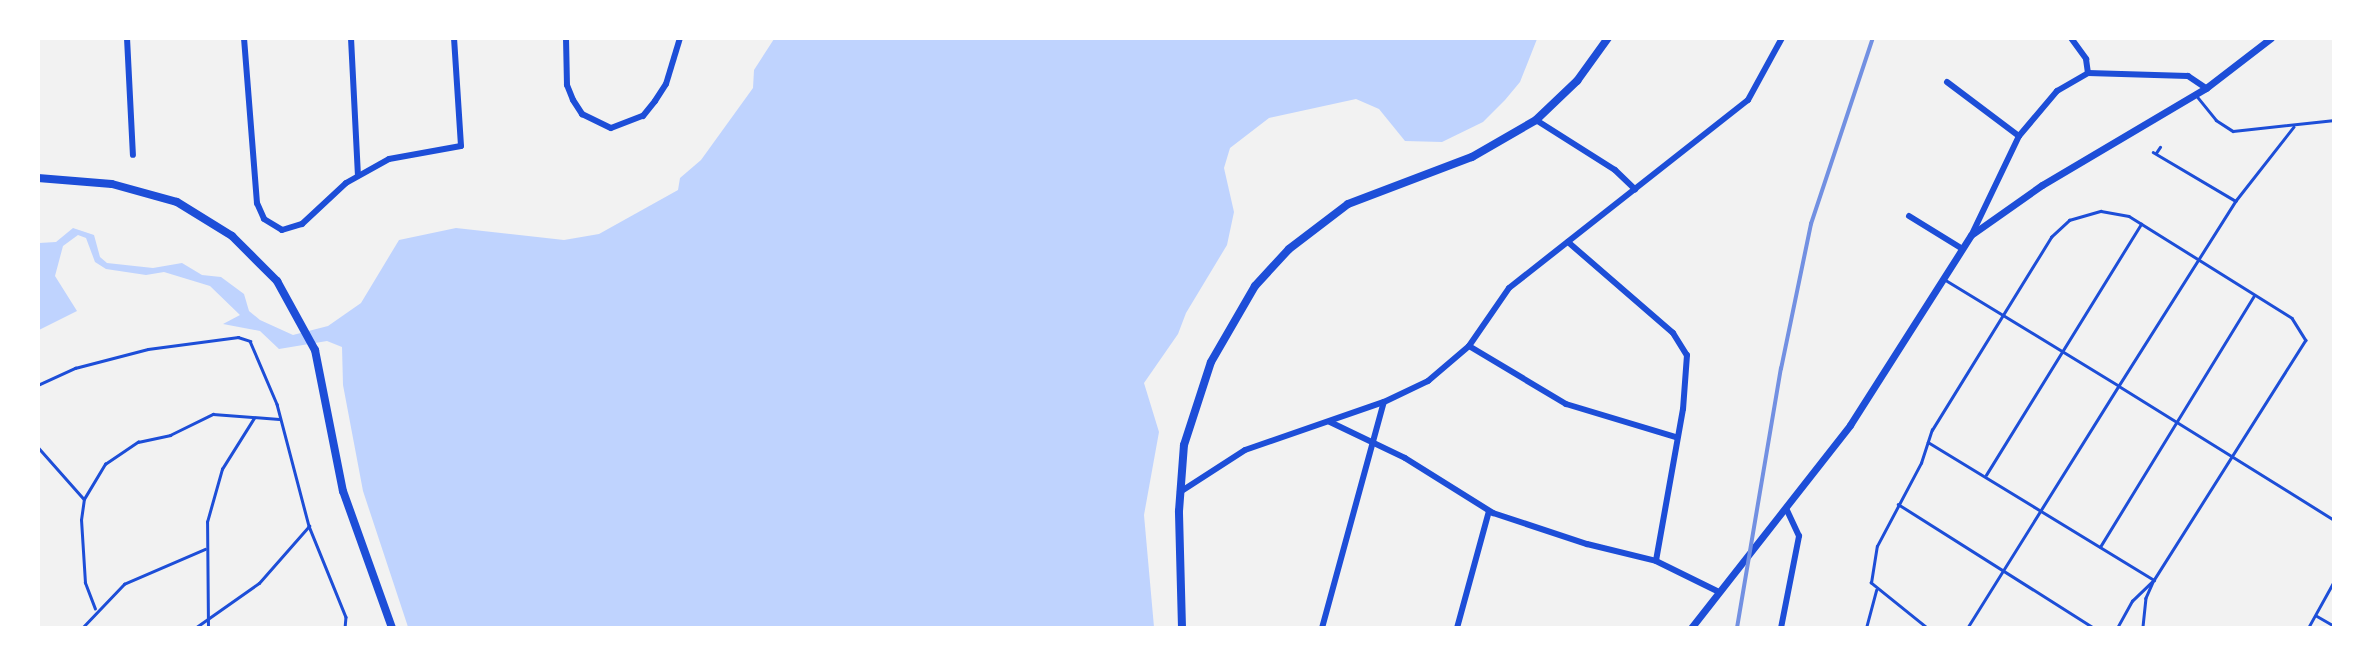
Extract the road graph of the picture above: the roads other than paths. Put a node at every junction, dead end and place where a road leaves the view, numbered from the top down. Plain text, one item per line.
1 (127, 38) edge
2 (244, 38) edge
3 (351, 38) edge
4 (454, 38) edge
5 (566, 38) edge
6 (680, 38) edge
7 (1608, 38) edge
8 (1782, 38) edge
9 (2071, 38) edge
10 (2271, 38) edge
11 (2088, 74) junction
12 (1947, 82) dead end
13 (2206, 89) junction
14 (2196, 95) junction
15 (1536, 120) junction
16 (2333, 120) edge
17 (2294, 127) junction
18 (2019, 136) junction
19 (2160, 147) dead end
20 (133, 156) dead end
21 (358, 175) junction
22 (38, 178) edge
23 (1635, 189) junction
24 (2236, 201) junction
25 (1909, 216) dead end
26 (2141, 223) junction
27 (1971, 235) junction
28 (1568, 242) junction
29 (1961, 248) junction
30 (2197, 260) junction
31 (1944, 279) junction
32 (2255, 295) junction
33 (2002, 316) junction
34 (1469, 346) junction
35 (2061, 351) junction
36 (38, 385) edge
37 (2119, 386) junction
38 (1384, 402) junction
39 (254, 418) junction
40 (279, 419) junction
41 (2177, 421) junction
42 (1330, 422) junction
43 (1675, 437) junction
44 (1928, 442) junction
45 (1375, 445) junction
46 (38, 447) edge
47 (2235, 457) junction
48 (1986, 475) junction
49 (1180, 492) junction
50 (84, 499) junction
51 (1898, 505) junction
52 (1787, 510) junction
53 (2040, 510) junction
54 (1489, 511) junction
55 (2333, 520) edge
56 (309, 526) junction
57 (2100, 547) junction
58 (205, 549) junction
59 (1656, 561) junction
60 (2002, 571) junction
61 (2154, 580) junction
62 (2333, 581) edge
63 (1876, 590) junction
64 (1717, 591) junction
65 (95, 609) junction
66 (2317, 616) junction
67 (208, 620) junction
68 (2333, 626) edge
69 (1183, 627) edge
70 (82, 628) edge
71 (195, 628) edge
72 (208, 628) edge
73 (345, 628) edge
74 (392, 628) edge
75 (1322, 628) edge
76 (1457, 628) edge
77 (1691, 628) edge
78 (1781, 628) edge
79 (1866, 628) edge
80 (1927, 628) edge
81 (1968, 628) edge
82 (2094, 628) edge
83 (2117, 628) edge
84 (2143, 628) edge
85 (2308, 628) edge

1 - 20 street
2 - 21 street
3 - 21 street
4 - 21 street
5 - 6 street
7 - 15 main road
8 - 23 street
9 - 11 street
10 - 13 street
11 - 13 street
11 - 18 street
12 - 18 street
13 - 14 street
14 - 17 lane
14 - 27 street
15 - 23 street
15 - 49 main road
16 - 17 lane
17 - 24 lane
18 - 27 street
19 - 24 lane
22 - 74 main road
23 - 28 street
24 - 30 lane
25 - 29 street
26 - 30 lane
26 - 33 lane
26 - 35 lane
27 - 29 street
28 - 34 street
28 - 43 street
29 - 31 street
30 - 32 lane
30 - 37 lane
31 - 33 lane
31 - 52 street
32 - 41 lane
32 - 47 lane
33 - 35 lane
33 - 44 lane
34 - 38 street
34 - 43 street
35 - 37 lane
35 - 48 lane
36 - 40 lane
37 - 41 lane
37 - 53 lane
38 - 42 street
38 - 45 street
39 - 40 lane
39 - 50 lane
39 - 58 lane
40 - 56 lane
41 - 47 lane
41 - 57 lane
42 - 45 street
42 - 49 street
43 - 59 street
44 - 48 lane
44 - 51 lane
45 - 54 street
45 - 75 street
46 - 50 lane
47 - 55 lane
47 - 61 lane
48 - 53 lane
49 - 69 main road
50 - 65 lane
51 - 60 lane
51 - 63 lane
52 - 64 street
52 - 78 street
53 - 57 lane
53 - 60 lane
54 - 59 street
54 - 76 street
56 - 67 lane
56 - 73 lane
57 - 61 lane
58 - 65 lane
58 - 67 lane
59 - 64 street
60 - 81 lane
60 - 82 lane
61 - 83 lane
61 - 84 lane
62 - 66 lane
63 - 79 lane
63 - 80 lane
64 - 77 street
65 - 70 lane
66 - 68 lane
66 - 85 lane
67 - 71 lane
67 - 72 lane

